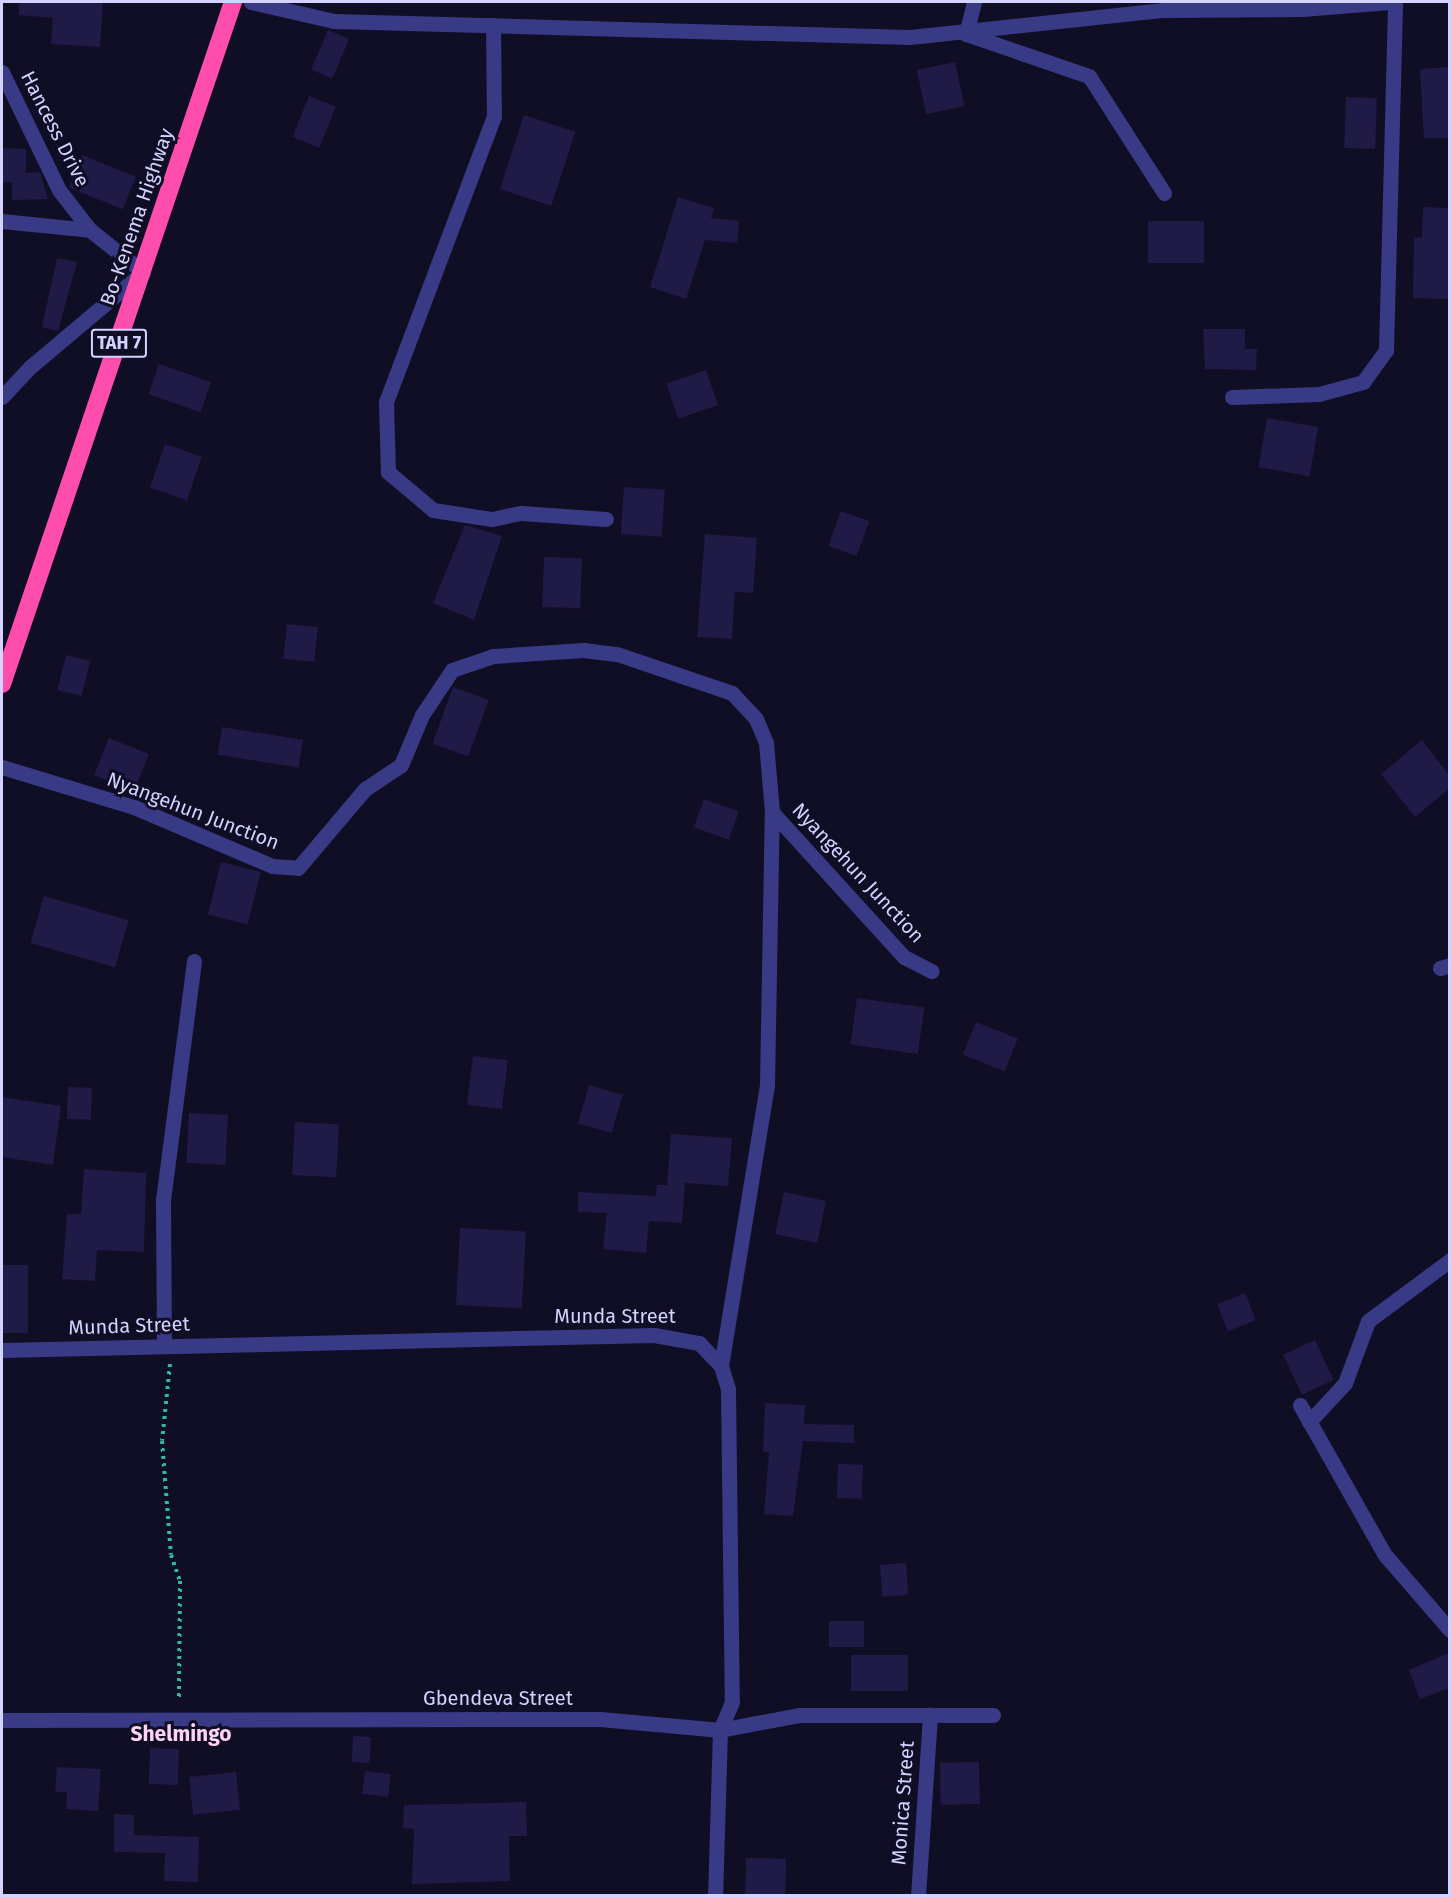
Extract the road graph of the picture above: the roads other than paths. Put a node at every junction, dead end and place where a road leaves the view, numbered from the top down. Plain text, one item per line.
1 (233, 2) edge
2 (251, 2) edge
3 (974, 2) edge
4 (1390, 2) edge
5 (1395, 2) edge
6 (1303, 5) edge
7 (1164, 6) edge
8 (493, 25) junction
9 (966, 34) junction
10 (2, 72) edge
11 (1164, 193) dead end
12 (2, 221) edge
13 (90, 230) junction
14 (143, 273) junction
15 (2, 397) edge
16 (1232, 397) dead end
17 (606, 519) dead end
18 (2, 684) edge
19 (2, 767) edge
20 (772, 812) junction
21 (194, 962) dead end
22 (932, 971) dead end
23 (1449, 1260) edge
24 (169, 1345) junction
25 (2, 1350) edge
26 (721, 1366) junction
27 (1300, 1405) dead end
28 (1309, 1422) junction
29 (1449, 1629) edge
30 (930, 1714) junction
31 (993, 1715) dead end
32 (2, 1720) edge
33 (720, 1730) junction
34 (715, 1896) edge
35 (918, 1896) edge

1 - 14 highway, Bo-Kenema Highway / TAH 7
2 - 8 street
3 - 9 street
4 - 6 street
5 - 16 street
6 - 7 street
7 - 9 street
8 - 9 street
8 - 17 street
9 - 11 street
10 - 13 street, Hancess Drive
12 - 13 street
13 - 14 street, Hancess Drive
14 - 15 street
14 - 18 highway, Bo-Kenema Highway / TAH 7
19 - 20 street, Nyangehun Junction
20 - 22 street, Nyangehun Junction
20 - 26 street
21 - 24 street
23 - 28 street
24 - 25 street, Munda Street
24 - 26 street, Munda Street
26 - 33 street, Munda Street
27 - 28 street
28 - 29 street
30 - 31 street, Gbendeva Street
30 - 33 street, Gbendeva Street
30 - 35 street, Monica Street
32 - 33 street, Gbendeva Street
33 - 34 street, Munda Street

